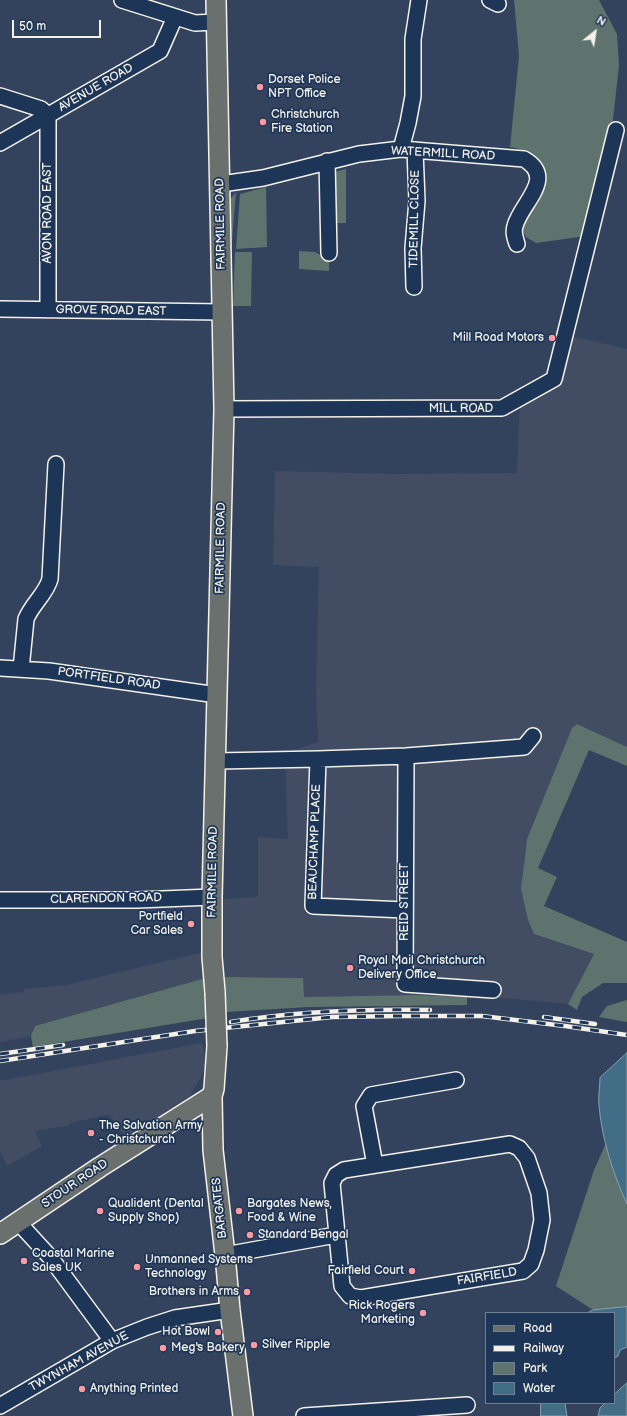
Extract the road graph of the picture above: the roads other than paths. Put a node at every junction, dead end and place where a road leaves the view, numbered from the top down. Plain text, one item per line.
1 (122, 0) edge
2 (216, 0) edge
3 (419, 0) edge
4 (175, 17) junction
5 (216, 22) junction
6 (0, 96) edge
7 (48, 115) junction
8 (616, 130) dead end
9 (0, 143) edge
10 (408, 150) junction
11 (327, 161) junction
12 (221, 184) junction
13 (517, 244) dead end
14 (329, 254) dead end
15 (414, 287) dead end
16 (0, 309) edge
17 (48, 310) junction
18 (222, 312) junction
19 (224, 409) junction
20 (56, 464) dead end
21 (0, 668) edge
22 (21, 669) junction
23 (217, 695) junction
24 (533, 736) dead end
25 (406, 756) junction
26 (318, 759) junction
27 (216, 761) junction
28 (212, 897) junction
29 (0, 900) edge
30 (404, 910) junction
31 (493, 990) dead end
32 (456, 1080) dead end
33 (212, 1096) junction
34 (375, 1165) junction
35 (18, 1222) junction
36 (0, 1234) edge
37 (336, 1235) junction
38 (225, 1255) junction
39 (230, 1310) junction
40 (112, 1341) junction
41 (467, 1405) dead end
42 (0, 1406) edge
43 (243, 1416) edge
44 (304, 1416) edge

1 - 4 street
2 - 5 main road, FAIRMILE ROAD
3 - 10 street, TIDEMILL CLOSE
4 - 5 street
4 - 7 street, AVENUE ROAD
5 - 12 main road, FAIRMILE ROAD
6 - 7 street
7 - 9 street, AVENUE ROAD
7 - 17 street, AVON ROAD EAST
8 - 19 street, MILL ROAD
10 - 11 street, WATERMILL ROAD
10 - 13 street, WATERMILL ROAD
10 - 15 street, TIDEMILL CLOSE
11 - 12 street, WATERMILL ROAD
11 - 14 street
12 - 18 main road, FAIRMILE ROAD
16 - 17 street, GROVE ROAD EAST
17 - 18 street, GROVE ROAD EAST
18 - 19 main road, FAIRMILE ROAD
19 - 23 main road, FAIRMILE ROAD
20 - 22 street
21 - 22 street, PORTFIELD ROAD
22 - 23 street, PORTFIELD ROAD
23 - 27 main road, FAIRMILE ROAD
24 - 25 street
25 - 26 street
25 - 30 street, REID STREET
26 - 27 street
26 - 30 street, BEAUCHAMP PLACE
27 - 28 main road, FAIRMILE ROAD
28 - 29 street, CLARENDON ROAD
28 - 33 main road, FAIRMILE ROAD, bridge
30 - 31 street, REID STREET
32 - 34 street
33 - 35 main road, STOUR ROAD
33 - 38 main road, BARGATES
34 - 37 street, FAIRFIELD
34 - 37 street, FAIRFIELD
35 - 36 main road, STOUR ROAD
35 - 40 street
37 - 38 street
38 - 39 main road, BARGATES
39 - 40 street, TWYNHAM AVENUE
39 - 43 main road, BARGATES
40 - 42 street, TWYNHAM AVENUE
41 - 44 street

